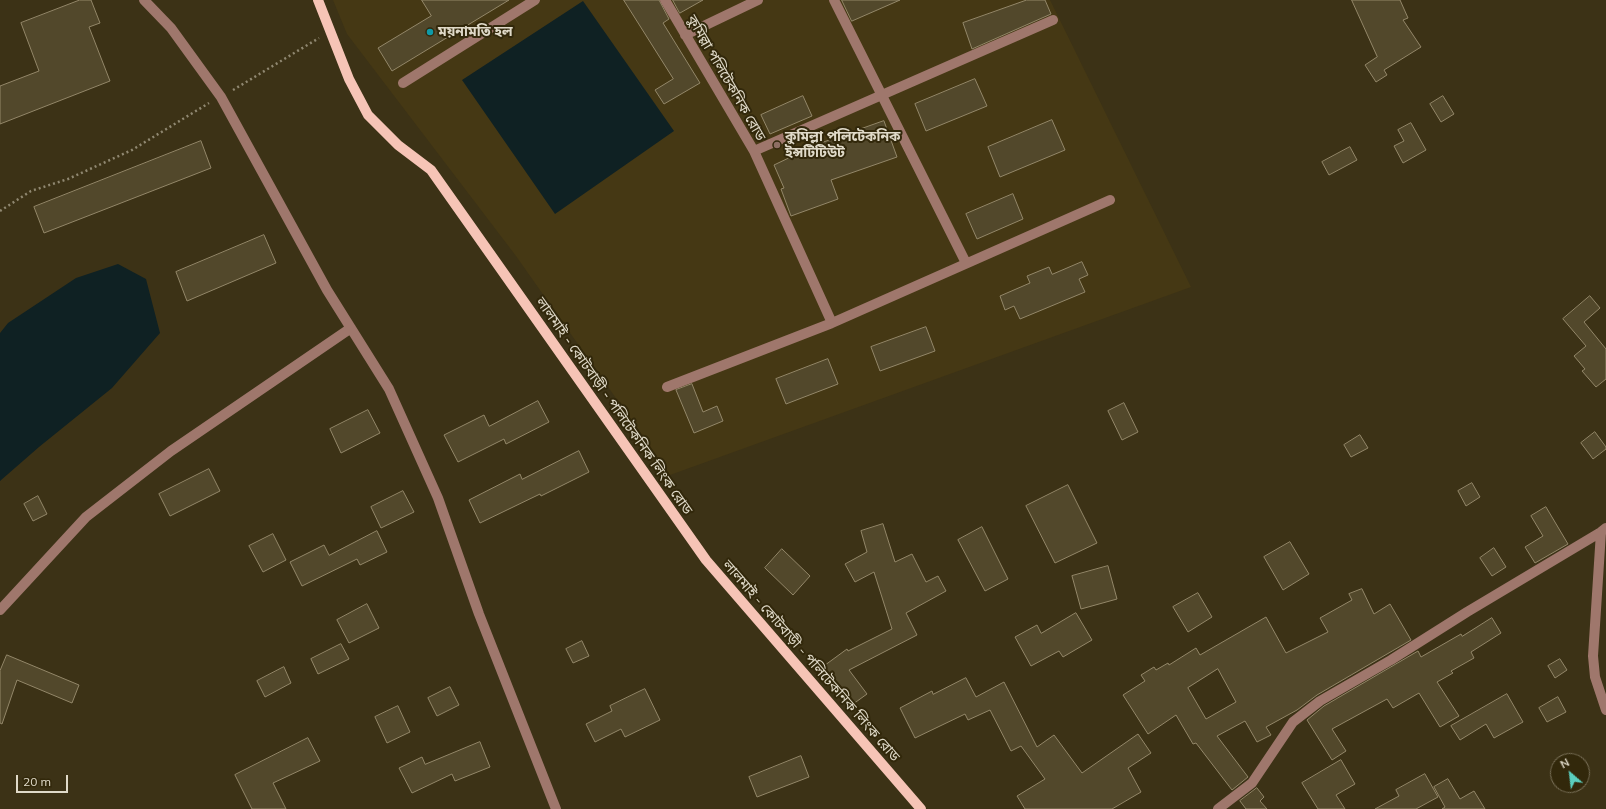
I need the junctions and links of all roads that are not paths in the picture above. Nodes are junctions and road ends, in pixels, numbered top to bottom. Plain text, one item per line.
1 (144, 0) edge
2 (318, 0) edge
3 (535, 0) edge
4 (665, 0) edge
5 (758, 0) edge
6 (834, 0) edge
7 (1053, 20) dead end
8 (685, 35) junction
9 (403, 83) dead end
10 (754, 152) junction
11 (1110, 200) dead end
12 (966, 263) junction
13 (832, 323) junction
14 (351, 328) junction
15 (667, 387) dead end
16 (1604, 530) edge
17 (0, 610) edge
18 (1606, 710) edge
19 (556, 809) edge
20 (921, 809) edge
21 (1218, 809) edge

1 - 14 street
2 - 20 main road, লালমাই - কোটবাড়ী - পলিটেকনিক লিংক রোড
3 - 9 street
4 - 8 street, কুমিল্লা পলিটেকনিক রোড
5 - 8 street
6 - 12 street
7 - 10 street
8 - 10 street, কুমিল্লা পলিটেকনিক রোড
10 - 13 street, কুমিল্লা পলিটেকনিক রোড
11 - 12 street
12 - 13 street
13 - 15 street
14 - 17 street
14 - 19 street
16 - 18 street
16 - 21 street

